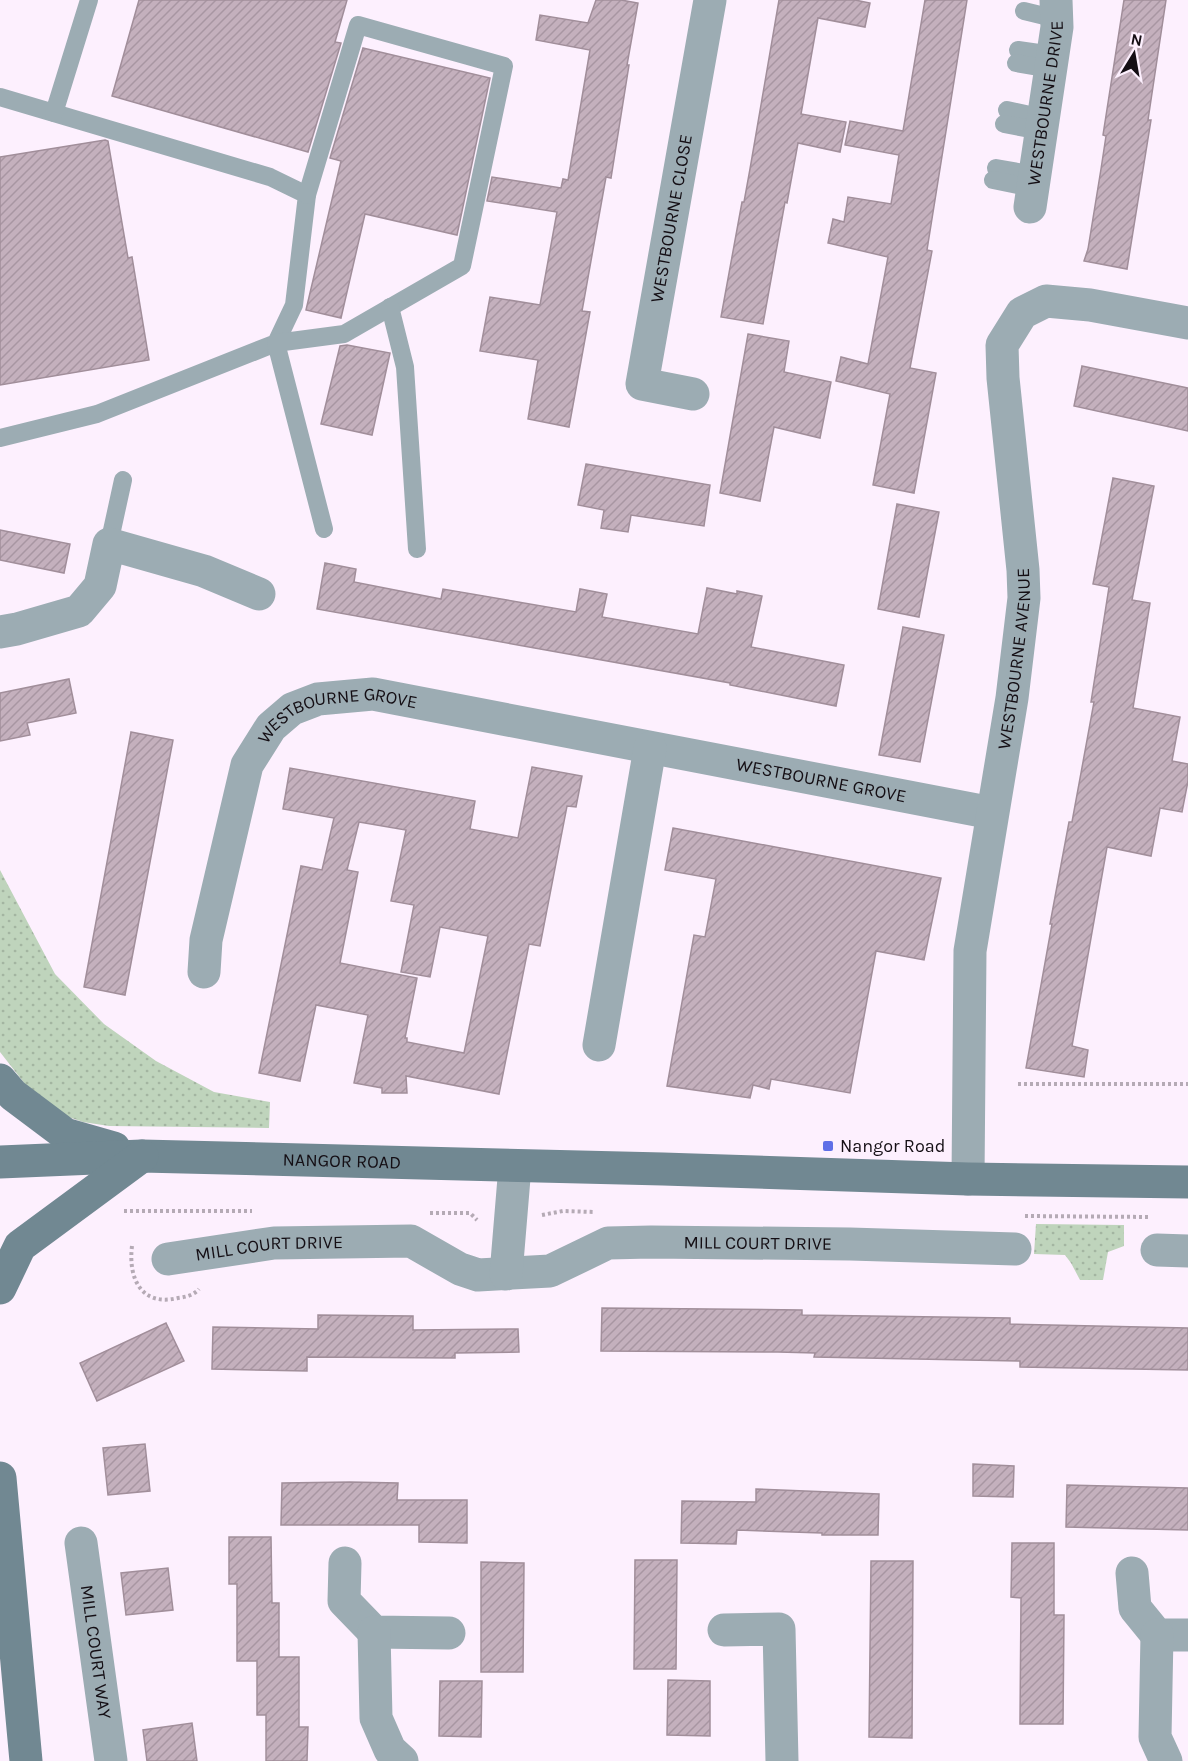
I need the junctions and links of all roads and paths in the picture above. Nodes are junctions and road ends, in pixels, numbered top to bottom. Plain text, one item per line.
1 (89, 0) edge
2 (710, 0) edge
3 (1056, 9) edge
4 (1024, 10) dead end
5 (1017, 57) dead end
6 (1052, 62) junction
7 (0, 97) edge
8 (54, 113) junction
9 (1005, 117) dead end
10 (1042, 125) junction
11 (994, 174) dead end
12 (1032, 190) joint
13 (307, 195) junction
14 (390, 307) junction
15 (1188, 323) edge
16 (276, 343) junction
17 (693, 394) dead end
18 (0, 438) edge
19 (123, 480) dead end
20 (324, 529) dead end
21 (109, 544) junction
22 (417, 549) dead end
23 (259, 594) dead end
24 (0, 632) edge
25 (650, 748) junction
26 (992, 813) junction
27 (204, 972) dead end
28 (599, 1045) dead end
29 (0, 1080) edge
30 (1018, 1084) dead end
31 (1188, 1084) edge
32 (142, 1156) junction
33 (0, 1162) edge
34 (515, 1166) junction
35 (968, 1179) junction
36 (1188, 1182) edge
37 (1015, 1249) dead end
38 (168, 1259) dead end
39 (506, 1274) junction
40 (0, 1288) edge
41 (0, 1478) edge
42 (81, 1543) dead end
43 (345, 1563) dead end
44 (1132, 1573) dead end
45 (724, 1630) dead end
46 (374, 1632) junction
47 (449, 1633) dead end
48 (1173, 1635) edge
49 (26, 1761) edge
50 (111, 1761) edge
51 (402, 1761) edge
52 (782, 1761) edge
53 (1166, 1761) edge

1 - 8 lane
2 - 17 street, WESTBOURNE CLOSE
3 - 4 lane
3 - 6 street, WESTBOURNE DRIVE
5 - 6 lane
6 - 10 street, WESTBOURNE DRIVE
7 - 8 lane
8 - 13 lane
9 - 10 lane
10 - 12 street, WESTBOURNE DRIVE
11 - 12 lane
13 - 14 lane
13 - 16 lane
14 - 16 lane
14 - 22 lane
15 - 26 street, WESTBOURNE AVENUE
16 - 18 lane
16 - 20 lane
19 - 21 lane
21 - 23 street
21 - 24 street
25 - 26 street, WESTBOURNE GROVE
25 - 27 street, WESTBOURNE GROVE
25 - 28 street
26 - 35 street, WESTBOURNE AVENUE
29 - 32 main road
30 - 31 path
32 - 33 main road, NANGOR ROAD
32 - 34 main road, NANGOR ROAD
32 - 40 main road
34 - 35 main road, NANGOR ROAD
34 - 39 street
35 - 36 main road, NANGOR ROAD
37 - 39 street, MILL COURT DRIVE
38 - 39 street, MILL COURT DRIVE
41 - 49 main road
42 - 50 street, MILL COURT WAY
43 - 46 street
44 - 48 street
45 - 52 street
46 - 47 street
46 - 51 street
48 - 53 street

